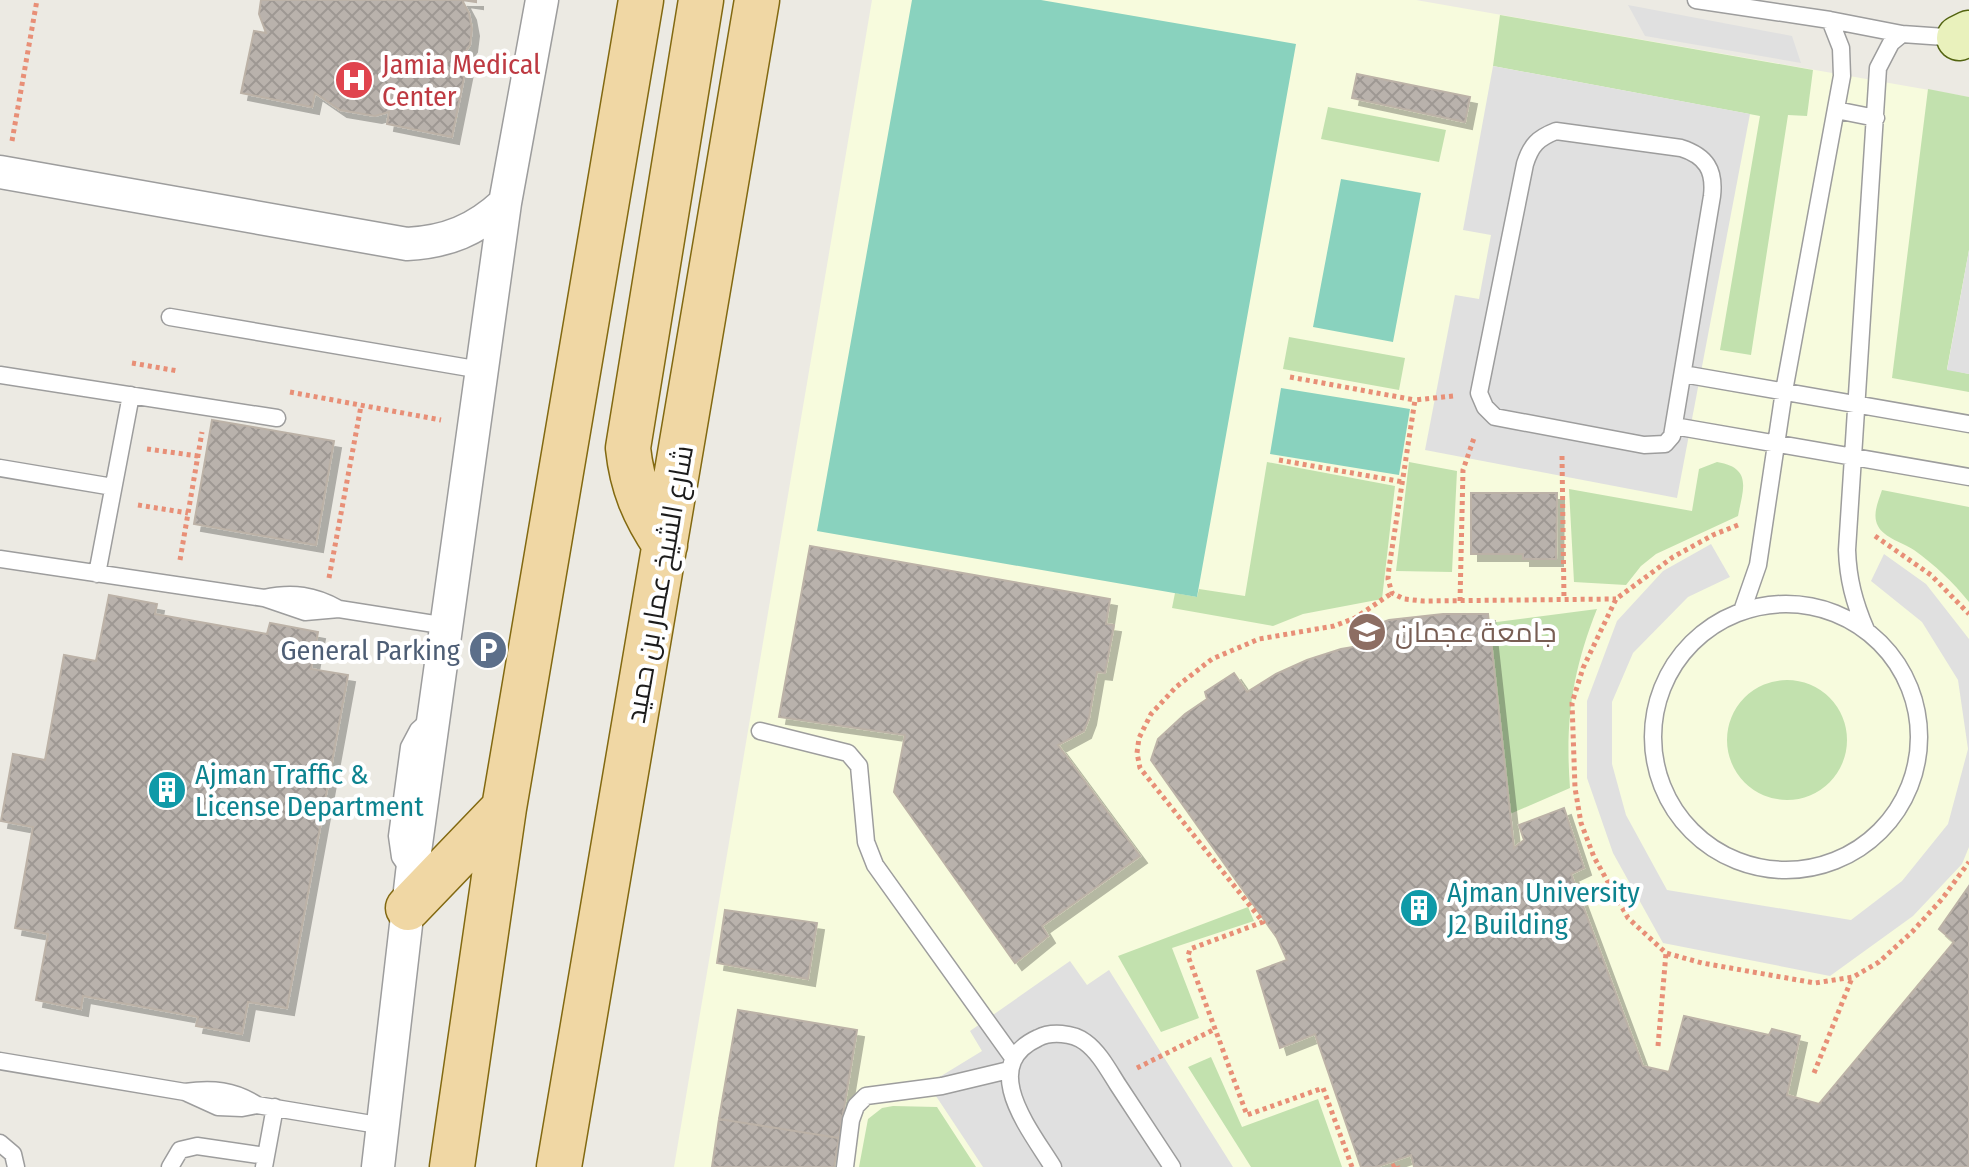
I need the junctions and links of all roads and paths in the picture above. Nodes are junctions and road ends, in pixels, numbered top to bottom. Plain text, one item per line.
1 (37, 0) edge
2 (542, 0) edge
3 (621, 0) edge
4 (641, 0) edge
5 (701, 0) edge
6 (757, 0) edge
7 (782, 0) edge
8 (1696, 0) edge
9 (1830, 20) junction
10 (1902, 34) junction
11 (1966, 37) edge
12 (628, 70) junction
13 (744, 79) junction
14 (1836, 110) junction
15 (1876, 118) junction
16 (3, 173) edge
17 (505, 203) junction
18 (170, 317) dead end
19 (132, 363) dead end
20 (481, 370) junction
21 (193, 374) dead end
22 (1683, 374) junction
23 (0, 375) edge
24 (1290, 377) dead end
25 (285, 391) dead end
26 (1784, 391) junction
27 (131, 395) junction
28 (1415, 400) junction
29 (1482, 400) junction
30 (1857, 403) junction
31 (361, 406) junction
32 (206, 407) junction
33 (277, 418) dead end
34 (1969, 424) edge
35 (474, 425) junction
36 (1674, 426) junction
37 (1562, 430) junction
38 (1775, 443) junction
39 (121, 445) junction
40 (198, 456) junction
41 (1854, 457) junction
42 (1279, 460) dead end
43 (0, 468) edge
44 (1969, 477) edge
45 (1403, 482) junction
46 (112, 494) junction
47 (188, 513) junction
48 (1765, 515) junction
49 (1849, 521) junction
50 (665, 545) junction
51 (0, 559) edge
52 (97, 574) junction
53 (176, 585) junction
54 (1392, 593) junction
55 (1564, 599) junction
56 (1616, 599) junction
57 (1460, 601) junction
58 (332, 605) junction
59 (1742, 611) junction
60 (1969, 614) edge
61 (447, 626) junction
62 (1866, 630) junction
63 (760, 731) dead end
64 (504, 808) junction
65 (1969, 862) edge
66 (410, 891) junction
67 (1666, 953) junction
68 (1853, 977) junction
69 (1215, 1029) junction
70 (1658, 1046) dead end
71 (0, 1061) edge
72 (1012, 1065) junction
73 (1814, 1073) dead end
74 (1115, 1080) junction
75 (275, 1107) junction
76 (384, 1126) junction
77 (0, 1143) edge
78 (265, 1162) edge
79 (16, 1167) edge
80 (170, 1167) edge
81 (378, 1167) edge
82 (452, 1167) edge
83 (559, 1167) edge
84 (845, 1167) edge
85 (1053, 1167) edge
86 (1172, 1167) edge
87 (1352, 1167) edge

1 - 16 path
2 - 17 street
3 - 12 main road
4 - 12 main road
5 - 50 main road
6 - 13 main road, شارع الشيخ عمار بن حميد
7 - 13 main road
8 - 9 lane
9 - 10 lane
9 - 14 lane
10 - 11 lane
10 - 15 lane
12 - 64 main road
13 - 50 main road, شارع الشيخ عمار بن حميد
14 - 15 lane
14 - 26 lane
15 - 30 lane
16 - 17 street
17 - 20 street
18 - 20 lane
19 - 21 path
20 - 35 street
22 - 26 lane
22 - 29 lane
22 - 36 lane
23 - 27 lane
24 - 28 path
25 - 31 path
26 - 30 lane
26 - 38 lane
27 - 32 lane
27 - 39 lane
28 - 29 path
28 - 45 path
29 - 37 lane
29 - 57 path
30 - 34 lane
30 - 41 lane
31 - 35 path
31 - 58 path
32 - 33 lane
32 - 40 path
35 - 61 street
36 - 37 lane
36 - 38 lane
37 - 55 path
38 - 41 lane
38 - 48 lane
39 - 40 path
39 - 46 lane
40 - 47 path
41 - 44 lane
41 - 49 lane
42 - 45 path
43 - 46 lane
45 - 54 path
46 - 47 path
46 - 52 lane
47 - 53 path
48 - 56 path
48 - 59 lane
49 - 60 path
49 - 62 lane
50 - 83 main road, شارع الشيخ عمار بن حميد
51 - 52 lane
52 - 53 lane
53 - 58 lane
54 - 57 path
54 - 69 path
55 - 56 path
55 - 57 path
56 - 67 path
58 - 61 lane
59 - 62 lane
59 - 62 lane
61 - 66 street
63 - 72 lane
64 - 66 main road
64 - 82 main road
65 - 68 path
66 - 76 street
67 - 68 path
67 - 70 path
68 - 73 path
69 - 74 path
69 - 87 path
71 - 75 lane
72 - 74 lane
72 - 84 lane
72 - 85 lane
74 - 86 lane
75 - 76 lane
75 - 78 lane
76 - 81 street
77 - 79 lane
78 - 80 lane

